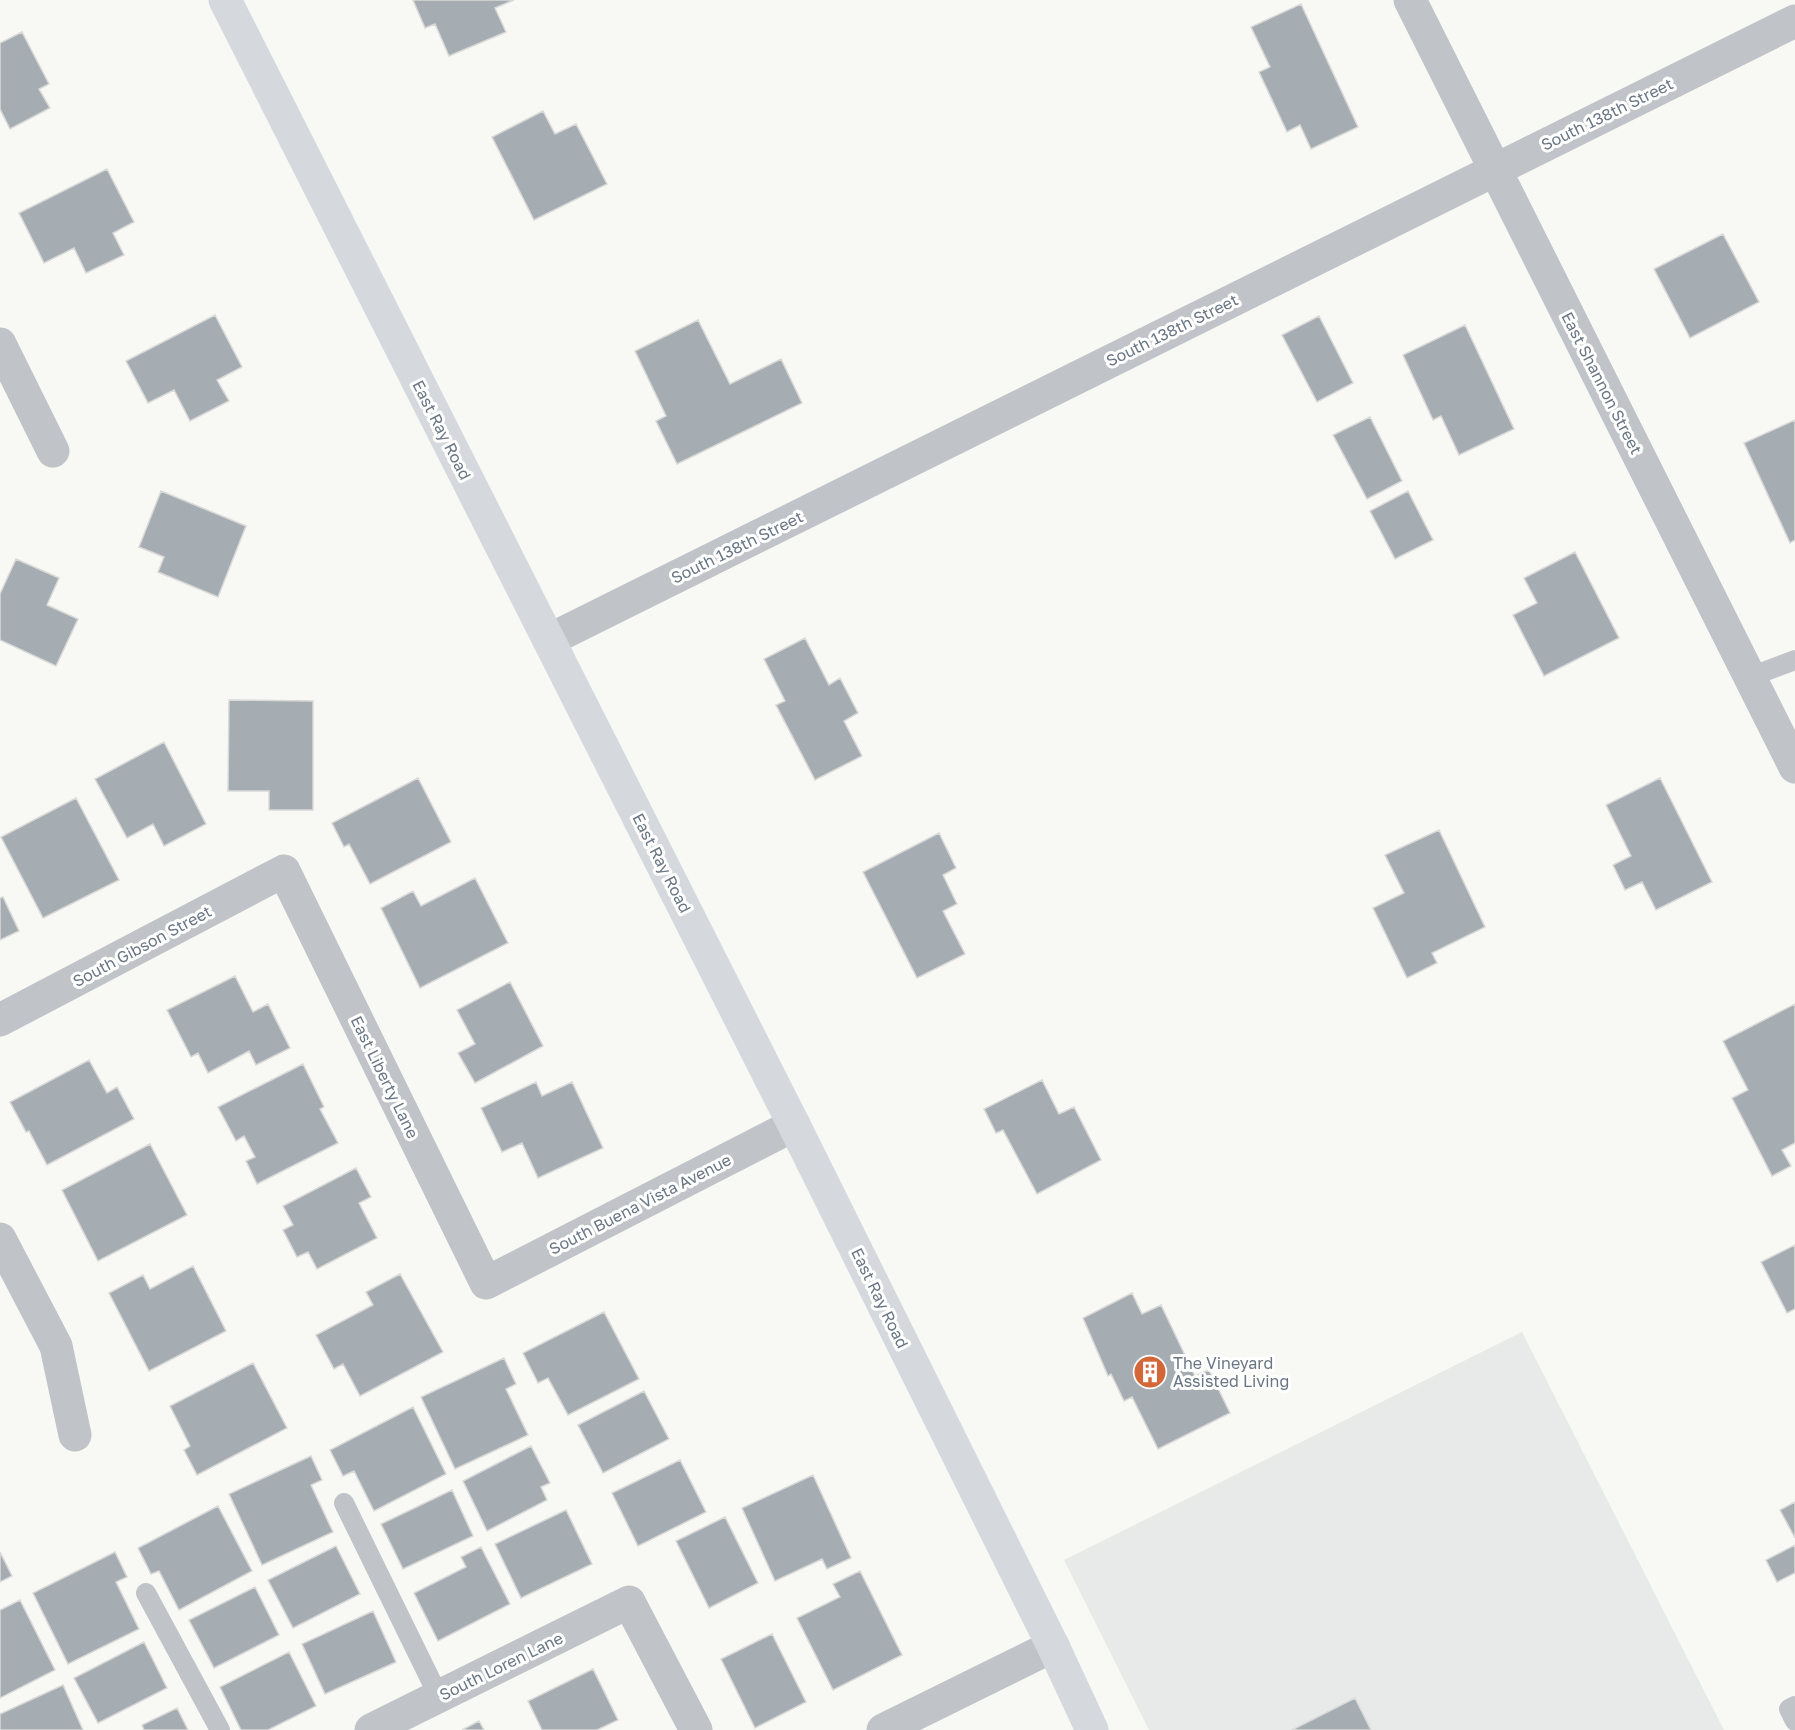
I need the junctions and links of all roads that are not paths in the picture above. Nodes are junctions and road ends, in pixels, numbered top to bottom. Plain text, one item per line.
1 (225, 0) edge
2 (1410, 0) edge
3 (1795, 21) edge
4 (1495, 170) junction
5 (0, 344) edge
6 (53, 451) dead end
7 (549, 640) junction
8 (1795, 660) edge
9 (1750, 677) junction
10 (1795, 767) edge
11 (284, 871) joint
12 (0, 1020) edge
13 (794, 1125) junction
14 (0, 1239) edge
15 (486, 1283) joint
16 (75, 1435) dead end
17 (344, 1503) dead end
18 (146, 1593) dead end
19 (1053, 1646) junction
20 (439, 1697) junction
21 (1795, 1706) edge
22 (1795, 1721) edge
23 (220, 1730) edge
24 (371, 1730) edge
25 (696, 1730) edge
26 (883, 1730) edge
27 (1092, 1730) edge

1 - 7 main road, East Ray Road
2 - 4 street, East Shannon Street
3 - 4 street, South 138th Street
4 - 7 street, South 138th Street
4 - 9 street, East Shannon Street
5 - 6 street
7 - 13 main road, East Ray Road
8 - 9 lane
9 - 10 street, East Shannon Street
11 - 12 street, South Gibson Street
11 - 15 street, East Liberty Lane
13 - 15 street, South Buena Vista Avenue
13 - 19 main road, East Ray Road
14 - 16 street
17 - 20 lane
18 - 23 lane
19 - 26 street
19 - 27 main road, East Ray Road
20 - 24 street, South Loren Lane
20 - 25 street, South Loren Lane
21 - 22 lane

